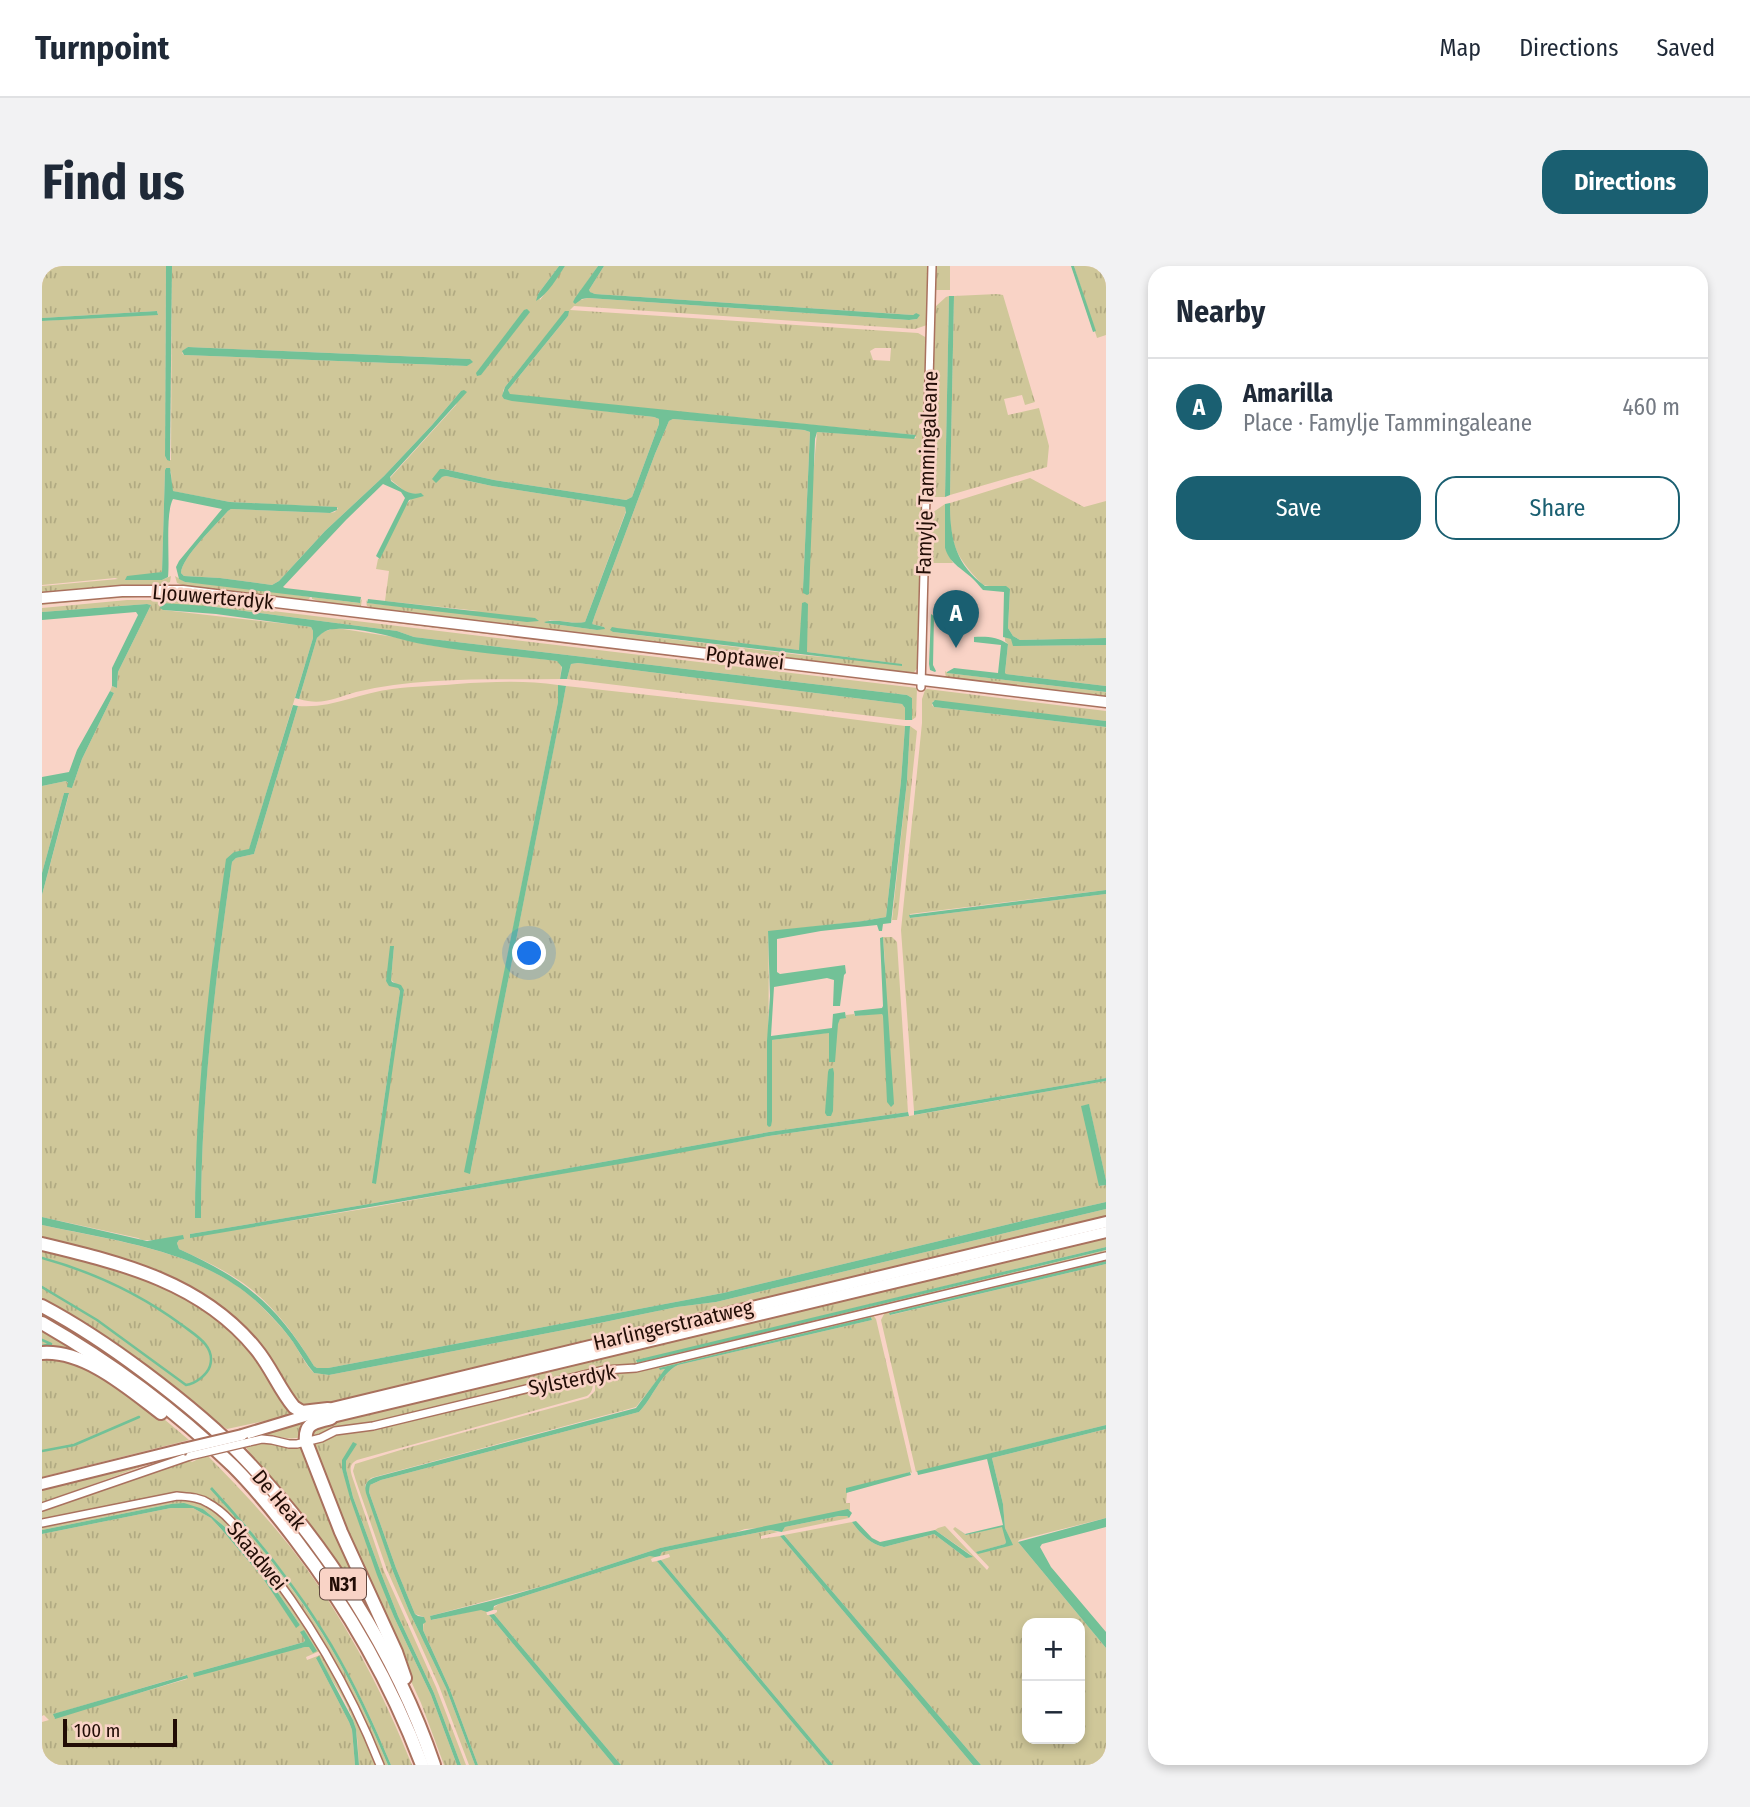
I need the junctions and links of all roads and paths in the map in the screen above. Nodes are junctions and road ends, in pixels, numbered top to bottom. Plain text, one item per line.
1 (932, 266) edge
2 (42, 598) edge
3 (383, 615) joint
4 (921, 684) junction
5 (1106, 702) edge
6 (1106, 1222) edge
7 (1106, 1232) edge
8 (42, 1244) edge
9 (1106, 1256) edge
10 (42, 1306) edge
11 (42, 1323) edge
12 (42, 1353) edge
13 (330, 1413) junction
14 (246, 1439) junction
15 (306, 1442) junction
16 (187, 1453) junction
17 (42, 1483) edge
18 (42, 1507) edge
19 (42, 1523) edge
20 (319, 1571) junction
21 (424, 1735) junction
22 (380, 1765) edge
23 (422, 1765) edge
24 (434, 1765) edge

1 - 4 street, Famylje Tammingaleane
2 - 3 main road, Ljouwerterdyk
3 - 4 main road, Poptawei
4 - 5 main road, Poptawei
6 - 13 main road, Harlingerstraatweg
7 - 13 main road, Harlingerstraatweg
8 - 13 highway
9 - 15 street, Sylsterdyk
10 - 21 highway, De Heak / N31
11 - 20 highway, De Heak / N31
12 - 20 highway, N31
13 - 14 main road, Harlingerstraatweg
13 - 15 highway
14 - 15 street, Sylsterdyk
14 - 16 main road, Harlingerstraatweg, bridge
15 - 21 highway, N31
16 - 17 main road, Harlingerstraatweg
16 - 18 street
19 - 22 street, Skaadwei
20 - 23 highway, De Heak / N31
21 - 24 highway, De Heak / N31

